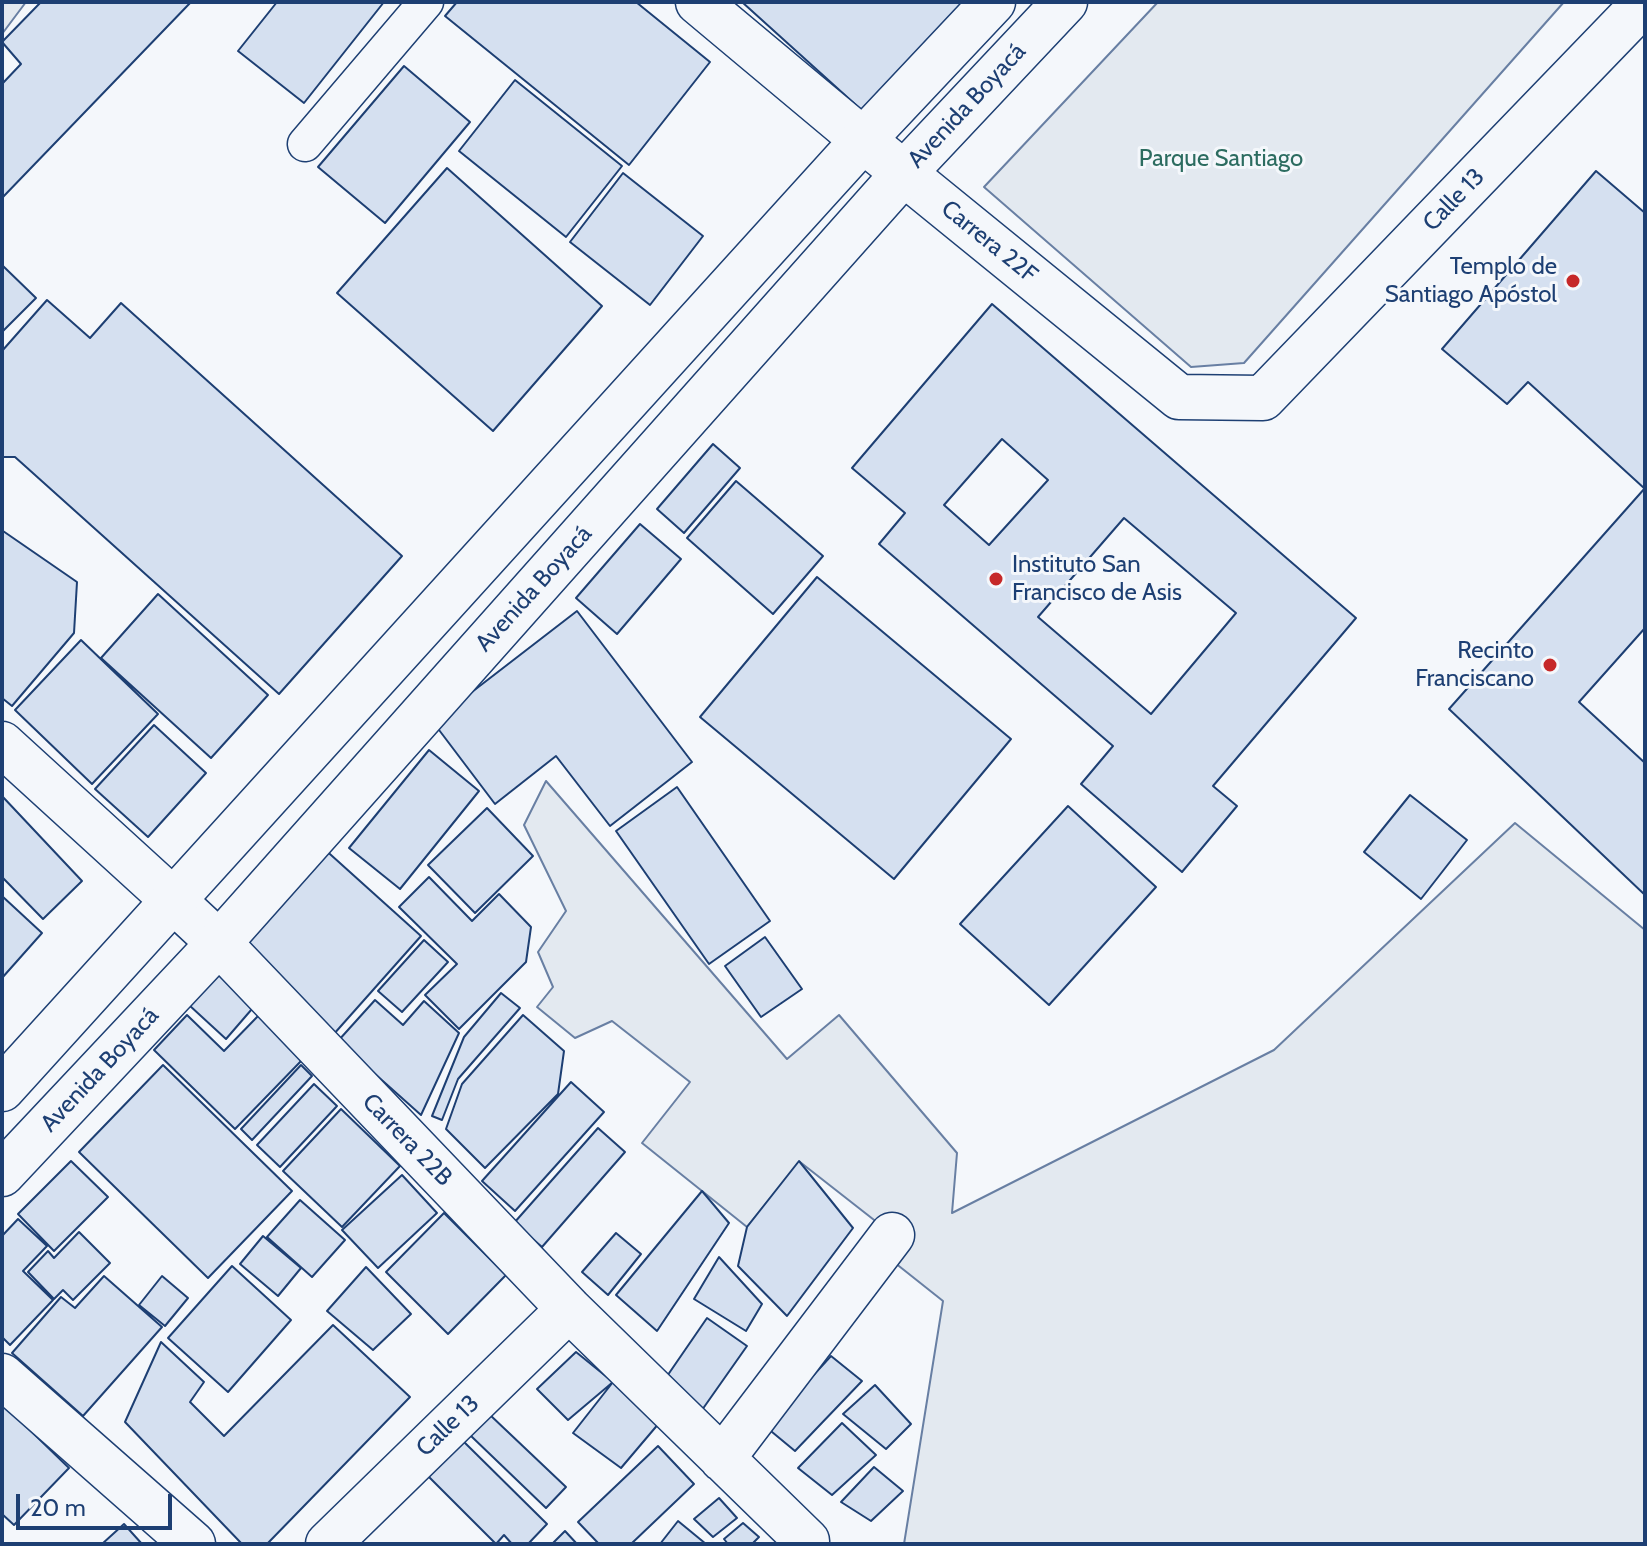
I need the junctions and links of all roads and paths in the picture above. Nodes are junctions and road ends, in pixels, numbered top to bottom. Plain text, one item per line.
1 (426, 2) edge
2 (698, 2) edge
3 (993, 2) edge
4 (1065, 2) edge
5 (1645, 2) edge
6 (863, 140) junction
7 (305, 144) dead end
8 (904, 173) junction
9 (1263, 398) joint
10 (2, 744) edge
11 (174, 901) junction
12 (219, 943) junction
13 (2, 1089) edge
14 (2, 1174) edge
15 (892, 1235) dead end
16 (569, 1309) junction
17 (2, 1376) edge
18 (722, 1459) junction
19 (807, 1541) dead end
20 (193, 1544) edge
21 (328, 1544) edge

1 - 7 street
2 - 6 street, Carrera 22F
3 - 6 street
4 - 8 street, Avenida Boyacá
5 - 9 street, Calle 13
6 - 8 street, Carrera 22F
6 - 11 street
8 - 9 street, Carrera 22F
8 - 12 street, Avenida Boyacá
10 - 11 street, Carrera 22B
11 - 12 street, Carrera 22B
11 - 13 street
12 - 14 street, Avenida Boyacá
12 - 16 street, Carrera 22B
15 - 18 street
16 - 18 street, Carrera 22B
16 - 21 street, Calle 13
17 - 20 street
18 - 19 street, Carrera 22B

